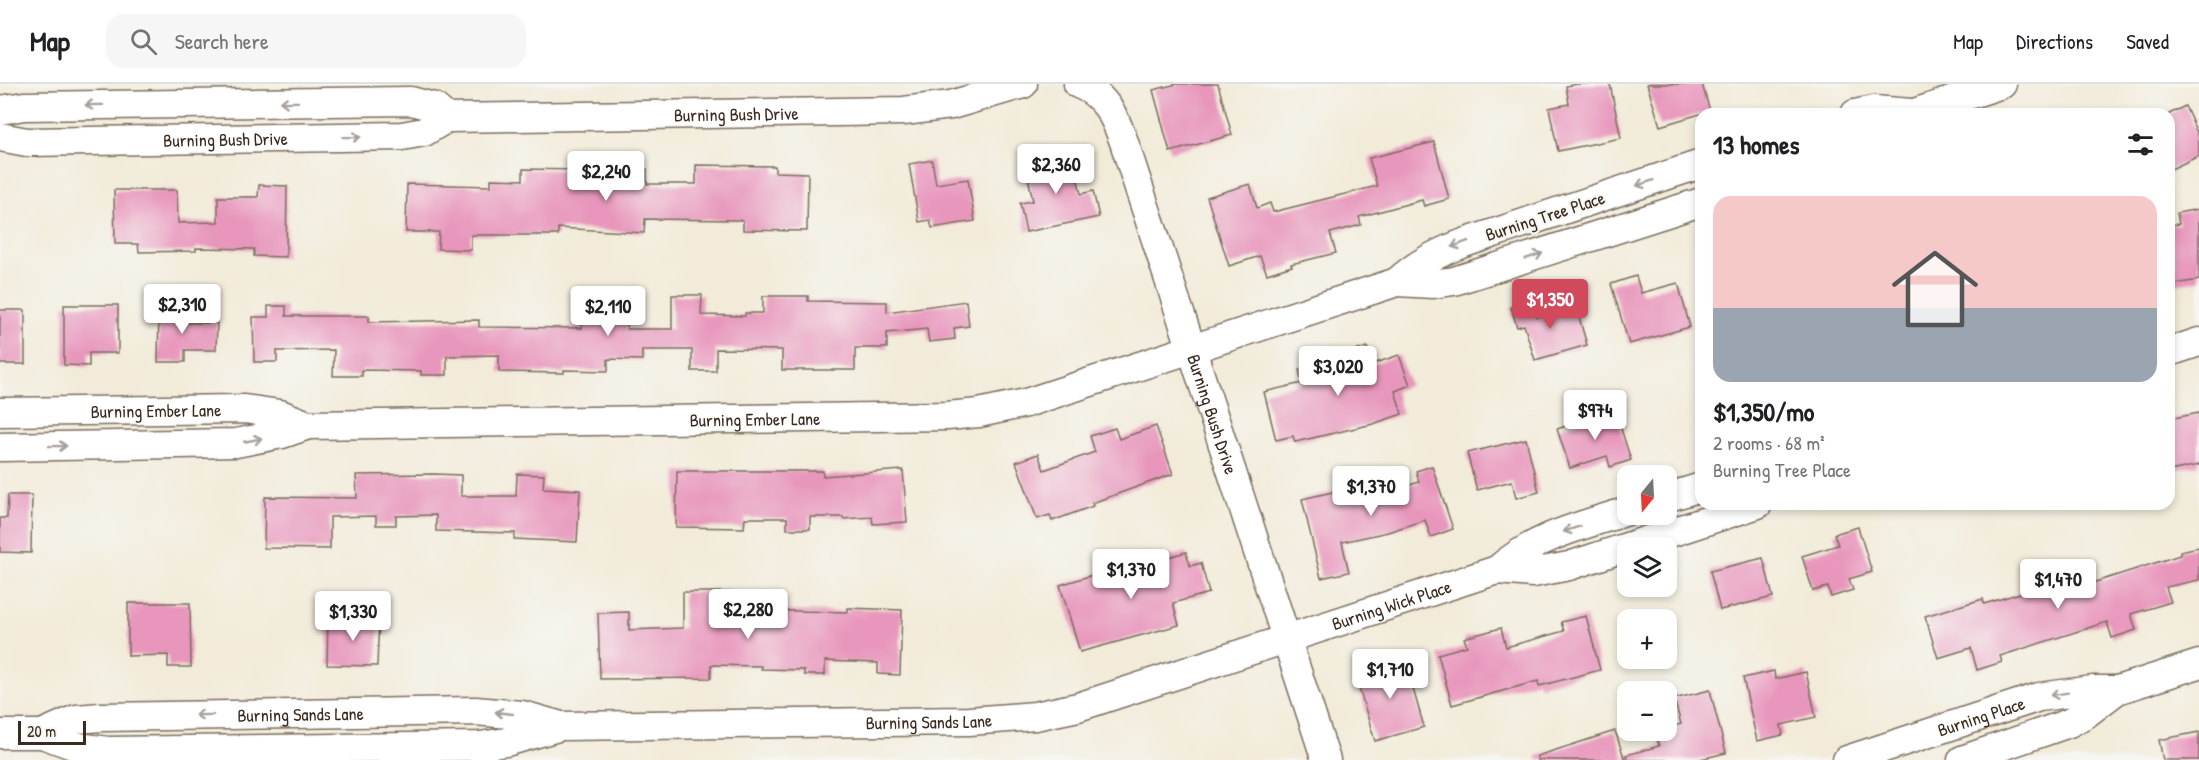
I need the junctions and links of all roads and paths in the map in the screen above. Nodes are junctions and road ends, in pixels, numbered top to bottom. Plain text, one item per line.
1 (1023, 84) edge
2 (2002, 84) edge
3 (1091, 86) edge
4 (1929, 108) edge
5 (0, 110) edge
6 (447, 118) junction
7 (0, 136) edge
8 (1695, 166) edge
9 (1695, 204) edge
10 (1397, 282) junction
11 (2199, 342) edge
12 (1192, 349) junction
13 (2175, 350) edge
14 (0, 411) edge
15 (308, 425) junction
16 (0, 447) edge
17 (1695, 489) edge
18 (1677, 495) edge
19 (1740, 510) edge
20 (1617, 515) edge
21 (1497, 570) junction
22 (1286, 639) junction
23 (2199, 664) edge
24 (2117, 690) junction
25 (0, 734) edge
26 (1326, 760) edge
27 (1847, 760) edge
28 (1962, 760) edge

1 - 6 street, Burning Bush Drive
2 - 4 street
3 - 12 street, Burning Bush Drive
6 -> 5 street, Burning Bush Drive
7 -> 6 street, Burning Bush Drive
8 -> 10 street, Burning Tree Place
10 -> 9 street, Burning Tree Place
10 - 12 street, Burning Tree Place
11 - 13 street
12 - 15 street, Burning Ember Lane
12 - 22 street, Burning Bush Drive
14 - 15 street, Burning Ember Lane
16 -> 15 street, Burning Ember Lane
17 - 18 street
19 - 21 street, Burning Wick Place
20 -> 21 street, Burning Wick Place
21 - 22 street, Burning Wick Place
22 - 25 street, Burning Sands Lane
22 - 26 street, Burning Bush Drive
23 - 24 street, Burning Place
24 -> 27 street, Burning Place
24 - 28 street, Burning Place

